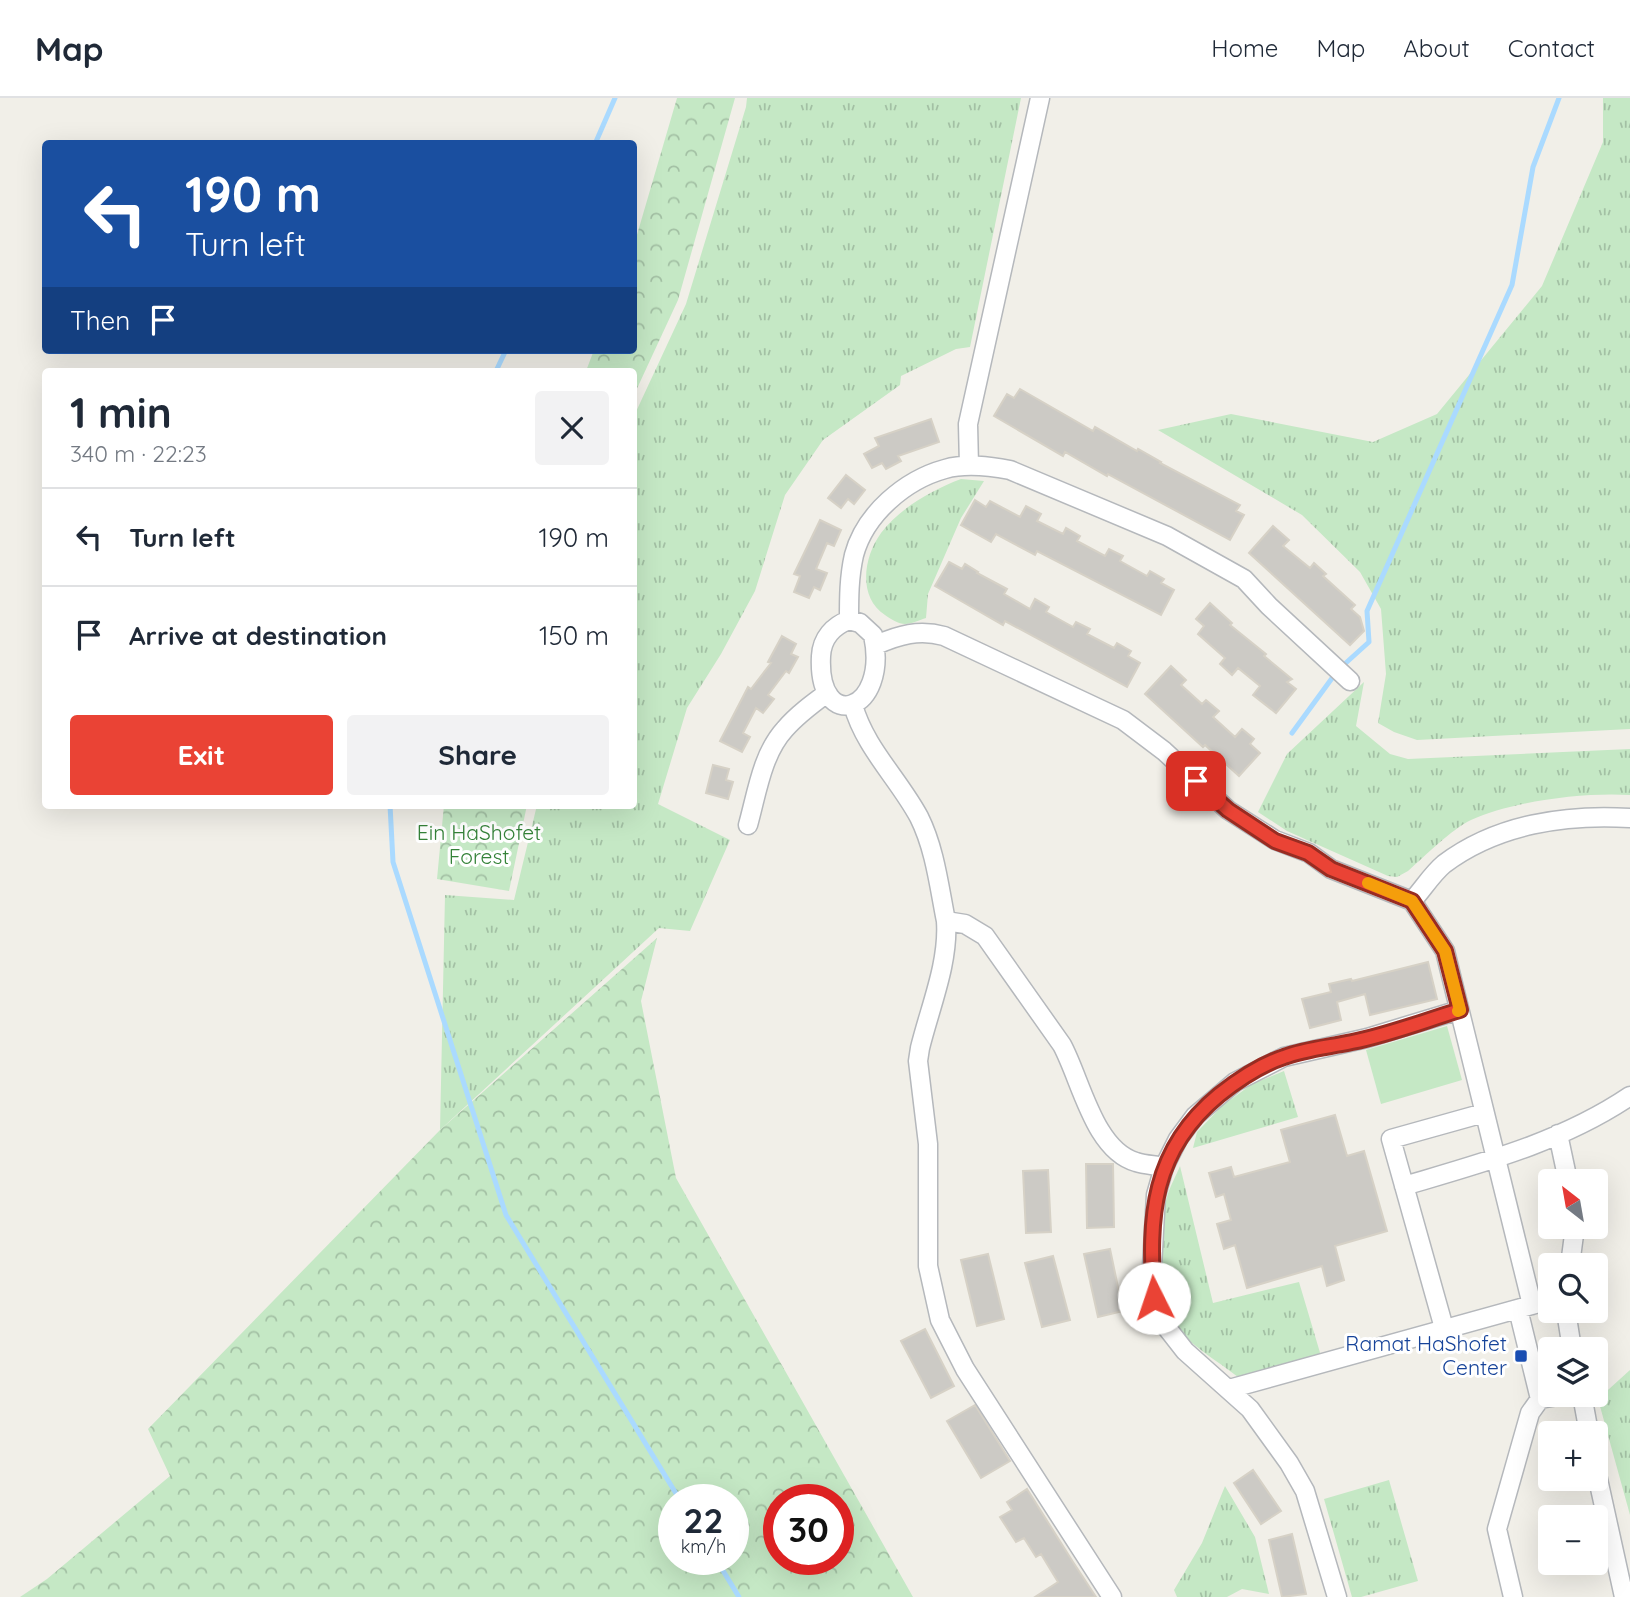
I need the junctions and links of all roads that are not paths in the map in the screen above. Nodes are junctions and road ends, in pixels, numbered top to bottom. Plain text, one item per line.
1 (1040, 98) edge
2 (969, 466) junction
3 (849, 620) junction
4 (876, 645) junction
5 (1350, 681) dead end
6 (827, 693) junction
7 (853, 705) junction
8 (1630, 818) edge
9 (748, 825) dead end
10 (1412, 901) junction
11 (946, 921) junction
12 (1460, 1010) junction
13 (1630, 1096) edge
14 (1484, 1113) junction
15 (1558, 1134) junction
16 (1497, 1159) junction
17 (1164, 1167) junction
18 (1565, 1169) edge
19 (1404, 1186) junction
20 (1538, 1303) edge
21 (1525, 1307) junction
22 (1444, 1328) junction
23 (1538, 1387) edge
24 (1229, 1389) junction
25 (1538, 1402) edge
26 (1601, 1491) edge
27 (1112, 1597) edge
28 (1337, 1597) edge
29 (1513, 1597) edge
30 (1624, 1597) edge

1 - 2 street
2 - 3 street
2 - 5 street
3 - 4 street
3 - 6 street
4 - 7 street
4 - 10 street
6 - 7 street
6 - 9 street
7 - 11 street
8 - 10 street
10 - 12 street
11 - 17 street
11 - 27 street
12 - 14 street
12 - 17 street
13 - 15 street
14 - 16 street
14 - 19 street
15 - 16 street
15 - 18 street
16 - 19 street
16 - 21 street
17 - 24 street
19 - 22 street
20 - 21 street
21 - 22 street
21 - 23 street
22 - 24 street
24 - 28 street
25 - 29 street
26 - 30 street

